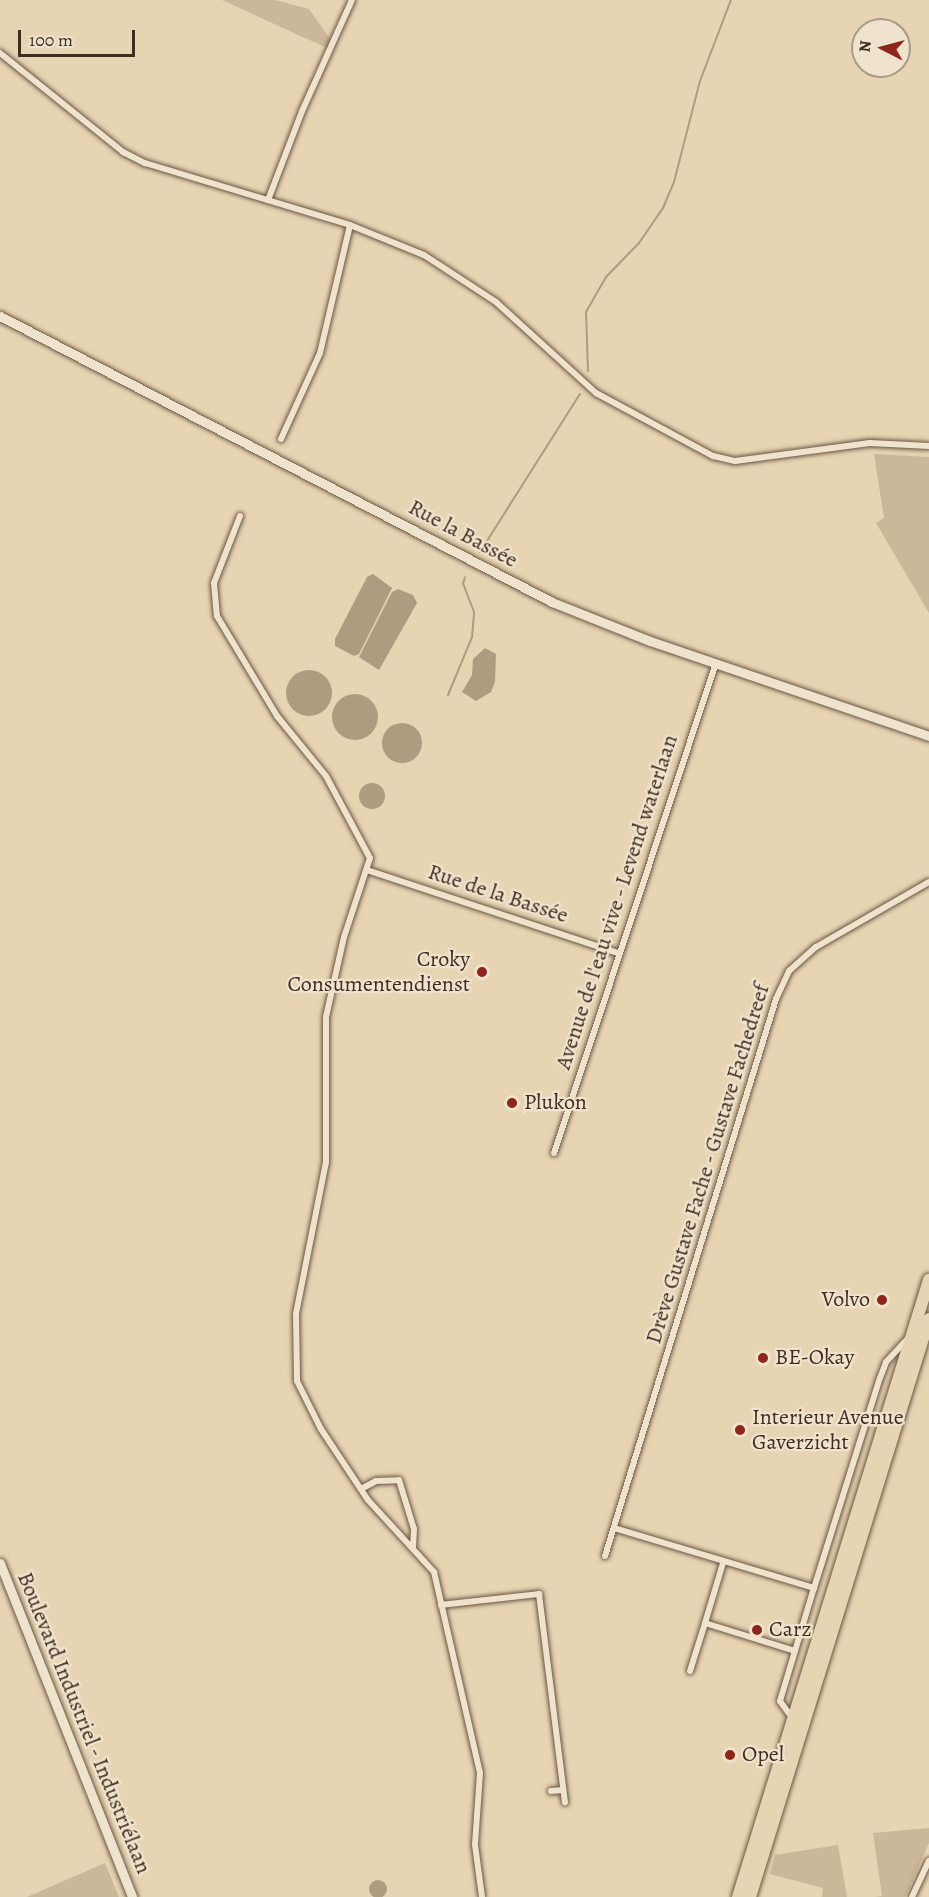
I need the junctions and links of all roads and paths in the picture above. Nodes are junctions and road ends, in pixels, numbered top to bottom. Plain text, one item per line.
1 (352, 0) edge
2 (0, 53) edge
3 (268, 200) junction
4 (350, 225) junction
5 (0, 316) edge
6 (281, 439) dead end
7 (929, 446) edge
8 (240, 516) dead end
9 (716, 663) junction
10 (929, 736) edge
11 (366, 870) junction
12 (929, 882) edge
13 (618, 953) junction
14 (554, 1153) dead end
15 (929, 1280) edge
16 (929, 1319) edge
17 (910, 1336) junction
18 (361, 1489) junction
19 (614, 1528) junction
20 (413, 1547) junction
21 (605, 1556) dead end
22 (0, 1563) edge
23 (723, 1563) junction
24 (814, 1588) junction
25 (441, 1605) junction
26 (705, 1623) junction
27 (795, 1651) junction
28 (690, 1671) dead end
29 (793, 1719) junction
30 (563, 1790) junction
31 (551, 1791) dead end
32 (565, 1802) dead end
33 (929, 1861) edge
34 (132, 1897) edge
35 (482, 1897) edge
36 (738, 1897) edge
37 (750, 1897) edge
38 (912, 1897) edge

1 - 3 street
2 - 3 street
3 - 4 street
4 - 6 street
4 - 7 street
5 - 9 main road, Rue la Bassée
8 - 11 street
9 - 10 main road, Rue la Bassée
9 - 13 street, Avenue de l'eau vive - Levend waterlaan
11 - 13 street, Rue de la Bassée
11 - 18 street
12 - 19 street, Drève Gustave Fache - Gustave Fachedreef
13 - 14 street, Avenue de l'eau vive - Levend waterlaan
15 - 17 highway
16 - 37 highway
17 - 24 street
17 - 29 highway
18 - 20 street
18 - 20 street
19 - 21 street, Drève Gustave Fache - Gustave Fachedreef
19 - 23 street
20 - 25 street
22 - 34 main road, Boulevard Industriel - Industriélaan
23 - 24 street
23 - 26 street
24 - 27 street
25 - 30 street
25 - 35 street
26 - 27 street
26 - 28 street
27 - 29 street
29 - 36 highway
30 - 31 street
30 - 32 street
33 - 38 street

